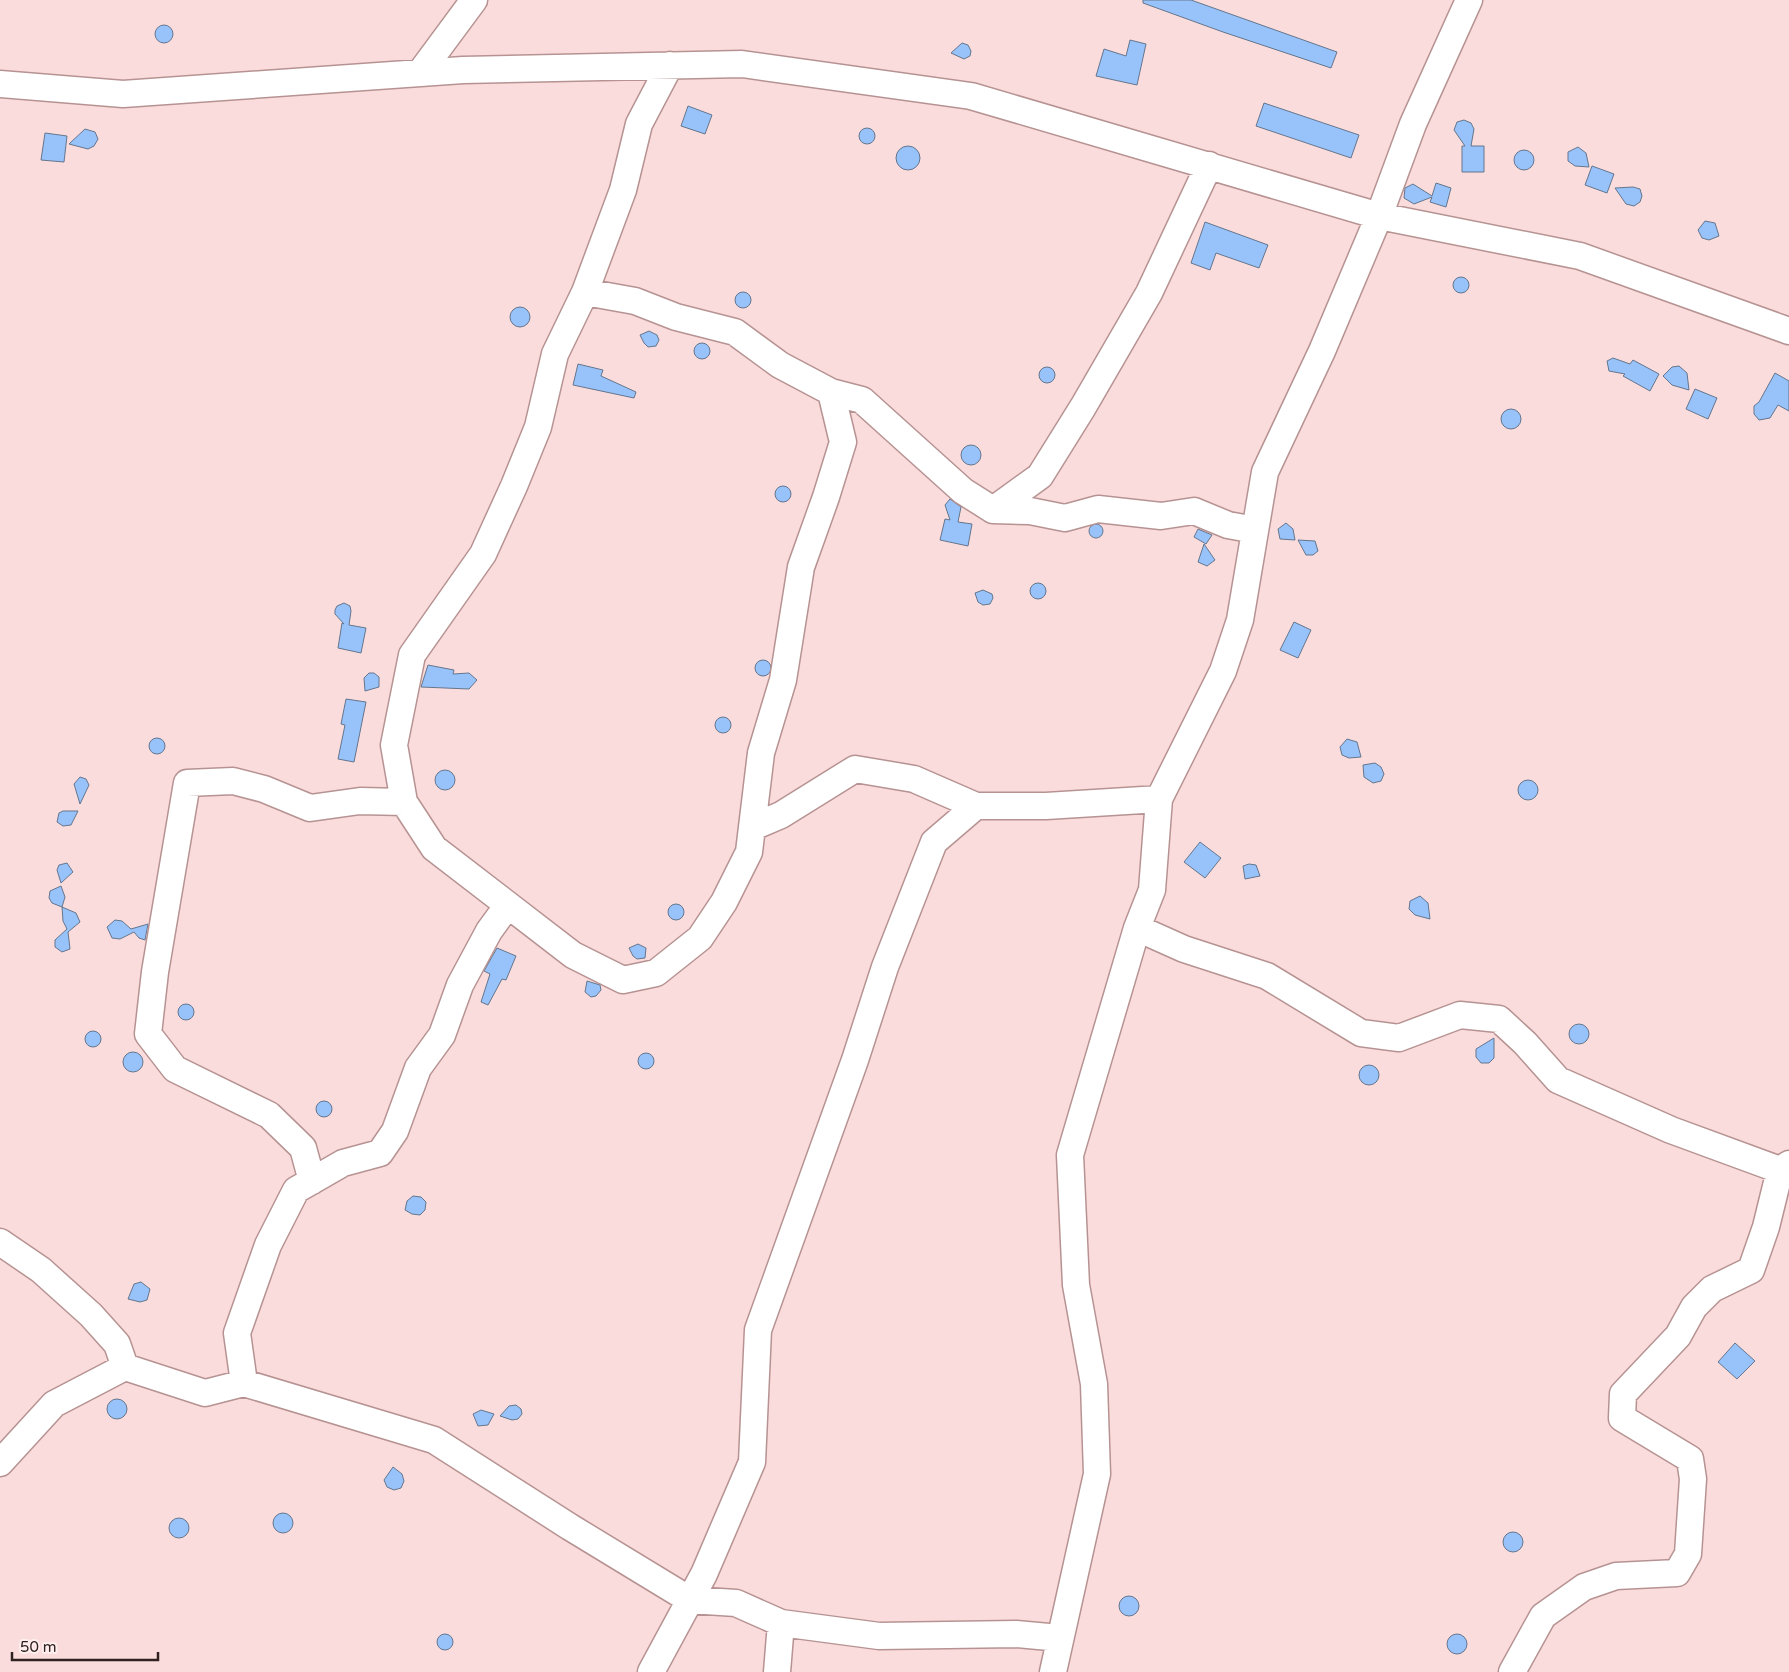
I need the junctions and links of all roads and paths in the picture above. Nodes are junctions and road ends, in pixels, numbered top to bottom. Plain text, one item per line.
1 (474, 0) edge
2 (1469, 0) edge
3 (670, 65) junction
4 (420, 73) junction
5 (0, 84) edge
6 (1209, 165) junction
7 (1379, 216) junction
8 (584, 292) junction
9 (1789, 331) edge
10 (831, 392) junction
11 (993, 510) junction
12 (1255, 530) junction
13 (1159, 800) junction
14 (404, 802) junction
15 (976, 806) junction
16 (753, 827) junction
17 (508, 905) junction
18 (1137, 928) junction
19 (1784, 1167) edge
20 (312, 1181) junction
21 (0, 1242) edge
22 (125, 1367) junction
23 (244, 1384) junction
24 (0, 1463) edge
25 (690, 1600) junction
26 (781, 1623) junction
27 (1060, 1638) junction
28 (651, 1672) edge
29 (777, 1672) edge
30 (1053, 1672) edge
31 (1512, 1672) edge

1 - 4 street
2 - 7 street
3 - 4 street
3 - 6 street
3 - 8 street
4 - 5 street
6 - 7 street
6 - 11 street
7 - 9 street
7 - 12 street
8 - 10 street
8 - 14 street
10 - 11 street
10 - 16 street
11 - 12 street
12 - 13 street
13 - 15 street
13 - 18 street
14 - 17 street
14 - 20 street
15 - 16 street
15 - 25 street
16 - 17 street
17 - 20 street
18 - 19 street
18 - 27 street
19 - 31 street
20 - 23 street
21 - 22 street
22 - 23 street
22 - 24 street
23 - 25 street
25 - 26 street
25 - 28 street
26 - 27 street
26 - 29 street
27 - 30 street

